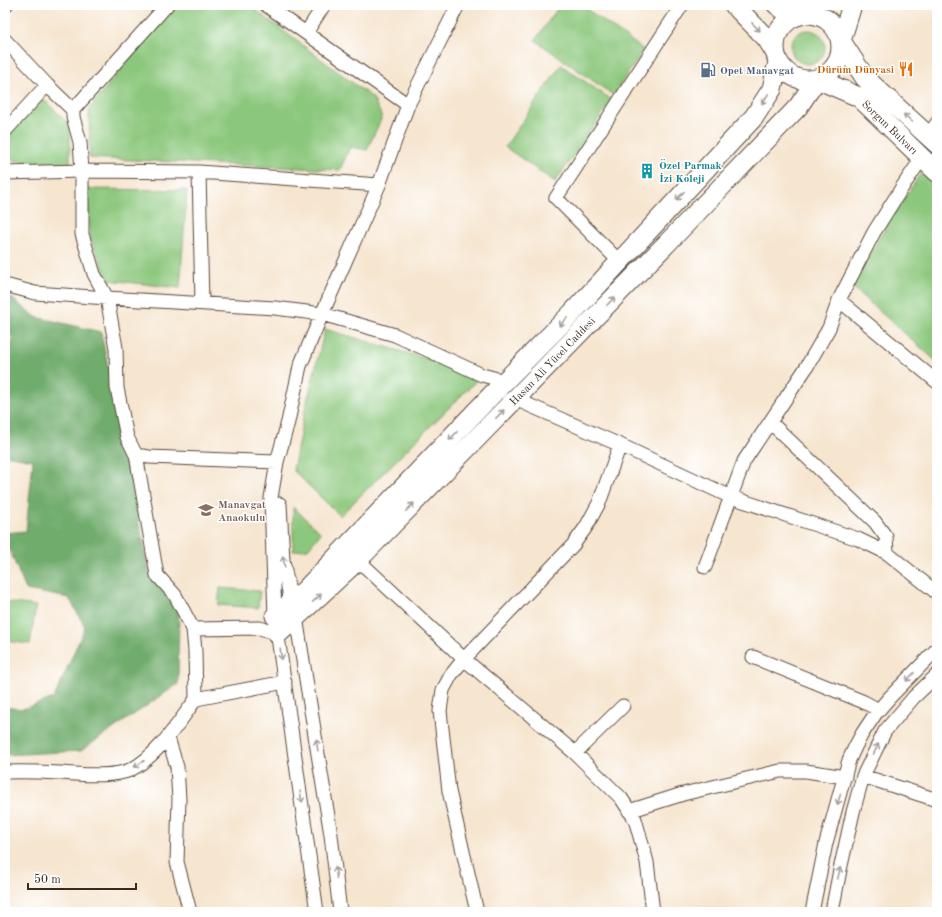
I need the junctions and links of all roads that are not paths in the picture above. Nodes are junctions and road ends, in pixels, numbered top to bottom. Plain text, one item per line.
1 (167, 5) edge
2 (266, 5) edge
3 (324, 5) edge
4 (458, 5) edge
5 (682, 5) edge
6 (734, 5) edge
7 (777, 5) edge
8 (852, 5) edge
9 (812, 9) edge
10 (306, 33) junction
11 (5, 40) edge
12 (841, 41) junction
13 (776, 57) junction
14 (817, 79) junction
15 (47, 85) junction
16 (408, 105) junction
17 (73, 110) junction
18 (5, 131) edge
19 (934, 134) edge
20 (922, 158) junction
21 (82, 170) junction
22 (199, 172) junction
23 (937, 172) edge
24 (5, 173) edge
25 (379, 185) junction
26 (620, 262) junction
27 (5, 285) edge
28 (107, 298) junction
29 (839, 300) junction
30 (202, 303) junction
31 (322, 314) junction
32 (505, 381) junction
33 (937, 382) edge
34 (515, 399) junction
35 (770, 422) junction
36 (620, 445) junction
37 (136, 455) junction
38 (277, 462) junction
39 (731, 497) junction
40 (887, 553) junction
41 (358, 560) junction
42 (705, 567) dead end
43 (937, 593) edge
44 (294, 610) junction
45 (276, 625) junction
46 (193, 629) junction
47 (937, 649) edge
48 (753, 657) dead end
49 (464, 659) junction
50 (937, 675) edge
51 (285, 682) junction
52 (196, 699) junction
53 (623, 706) dead end
54 (879, 710) junction
55 (168, 738) junction
56 (575, 753) junction
57 (5, 772) edge
58 (863, 776) junction
59 (844, 777) junction
60 (937, 800) edge
61 (629, 811) junction
62 (834, 911) edge
63 (190, 912) edge
64 (317, 912) edge
65 (340, 912) edge
66 (477, 912) edge
67 (653, 912) edge
68 (812, 912) edge
69 (818, 912) edge

1 - 17 street
2 - 10 street
3 - 10 street
4 - 16 street
5 - 26 street
6 -> 13 street
7 - 9 street
8 - 12 street
9 - 12 street
9 - 13 street
10 - 16 street
11 - 15 street
12 - 14 street
19 -> 12 street, Sorgun Bulvarı
13 - 14 street
13 -> 26 street, Hasan Ali Yücel Caddesi
14 - 20 street, Sorgun Bulvarı
34 -> 14 street, Hasan Ali Yücel Caddesi
15 - 17 street
15 - 18 street
16 - 25 street
17 - 21 street
20 - 23 street, Sorgun Bulvarı
20 - 29 street
21 - 22 street
21 - 24 street
21 - 28 street
22 - 25 street
22 - 30 street
25 - 31 street
26 -> 32 street, Hasan Ali Yücel Caddesi
27 - 28 street
28 - 30 street
28 - 37 street
29 - 33 street
29 - 35 street
30 - 31 street
31 - 32 street
31 - 38 street
32 -> 44 street, Hasan Ali Yücel Caddesi
34 - 36 street
41 -> 34 street, Hasan Ali Yücel Caddesi
35 - 39 street
35 - 40 street
36 - 39 street
36 - 49 street
37 - 38 street
37 - 46 street
44 -> 38 street
38 - 45 street
39 - 40 street
39 - 42 street
40 - 43 street
44 -> 41 street, Hasan Ali Yücel Caddesi
41 - 49 street
44 - 45 street, Hasan Ali Yücel Caddesi
65 -> 44 street
45 - 46 street
45 -> 51 street
46 - 52 street
47 -> 54 street
48 - 54 street
49 - 56 street
49 - 66 street
58 -> 50 street
51 - 52 street
51 -> 64 street
52 - 55 street
53 - 56 street
54 - 59 street
55 -> 57 street
55 - 63 street
56 - 61 street
58 - 60 street
62 -> 58 street
59 - 61 street
59 -> 68 street
61 - 67 street
62 - 69 street

